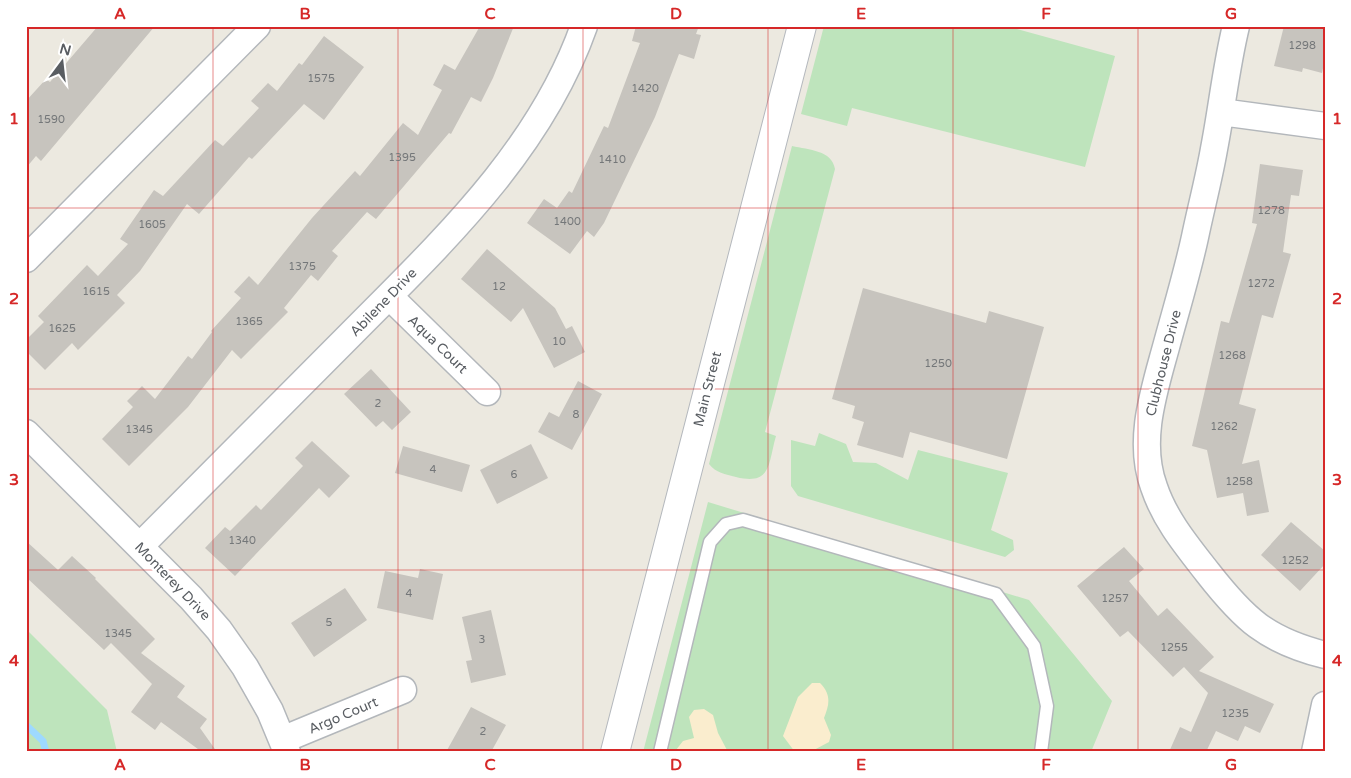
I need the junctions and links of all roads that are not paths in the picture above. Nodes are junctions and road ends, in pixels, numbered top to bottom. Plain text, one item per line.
1 (257, 26) edge
2 (584, 26) edge
3 (802, 26) edge
4 (1236, 26) edge
5 (1221, 112) junction
6 (1325, 126) edge
7 (26, 259) edge
8 (389, 296) junction
9 (487, 392) dead end
10 (26, 433) edge
11 (140, 546) junction
12 (1325, 655) edge
13 (403, 690) dead end
14 (1325, 705) edge
15 (285, 746) edge
16 (615, 752) edge
17 (660, 752) edge
18 (1041, 752) edge
19 (1315, 752) edge

1 - 7 street
2 - 8 street, Abilene Drive
3 - 16 main road, Main Street
4 - 5 street, Clubhouse Drive
5 - 6 street
5 - 12 street, Clubhouse Drive
8 - 9 street, Aqua Court
8 - 11 street, Abilene Drive
10 - 11 street, Monterey Drive
11 - 15 street, Monterey Drive
13 - 15 street, Argo Court
14 - 19 street
17 - 18 lane

